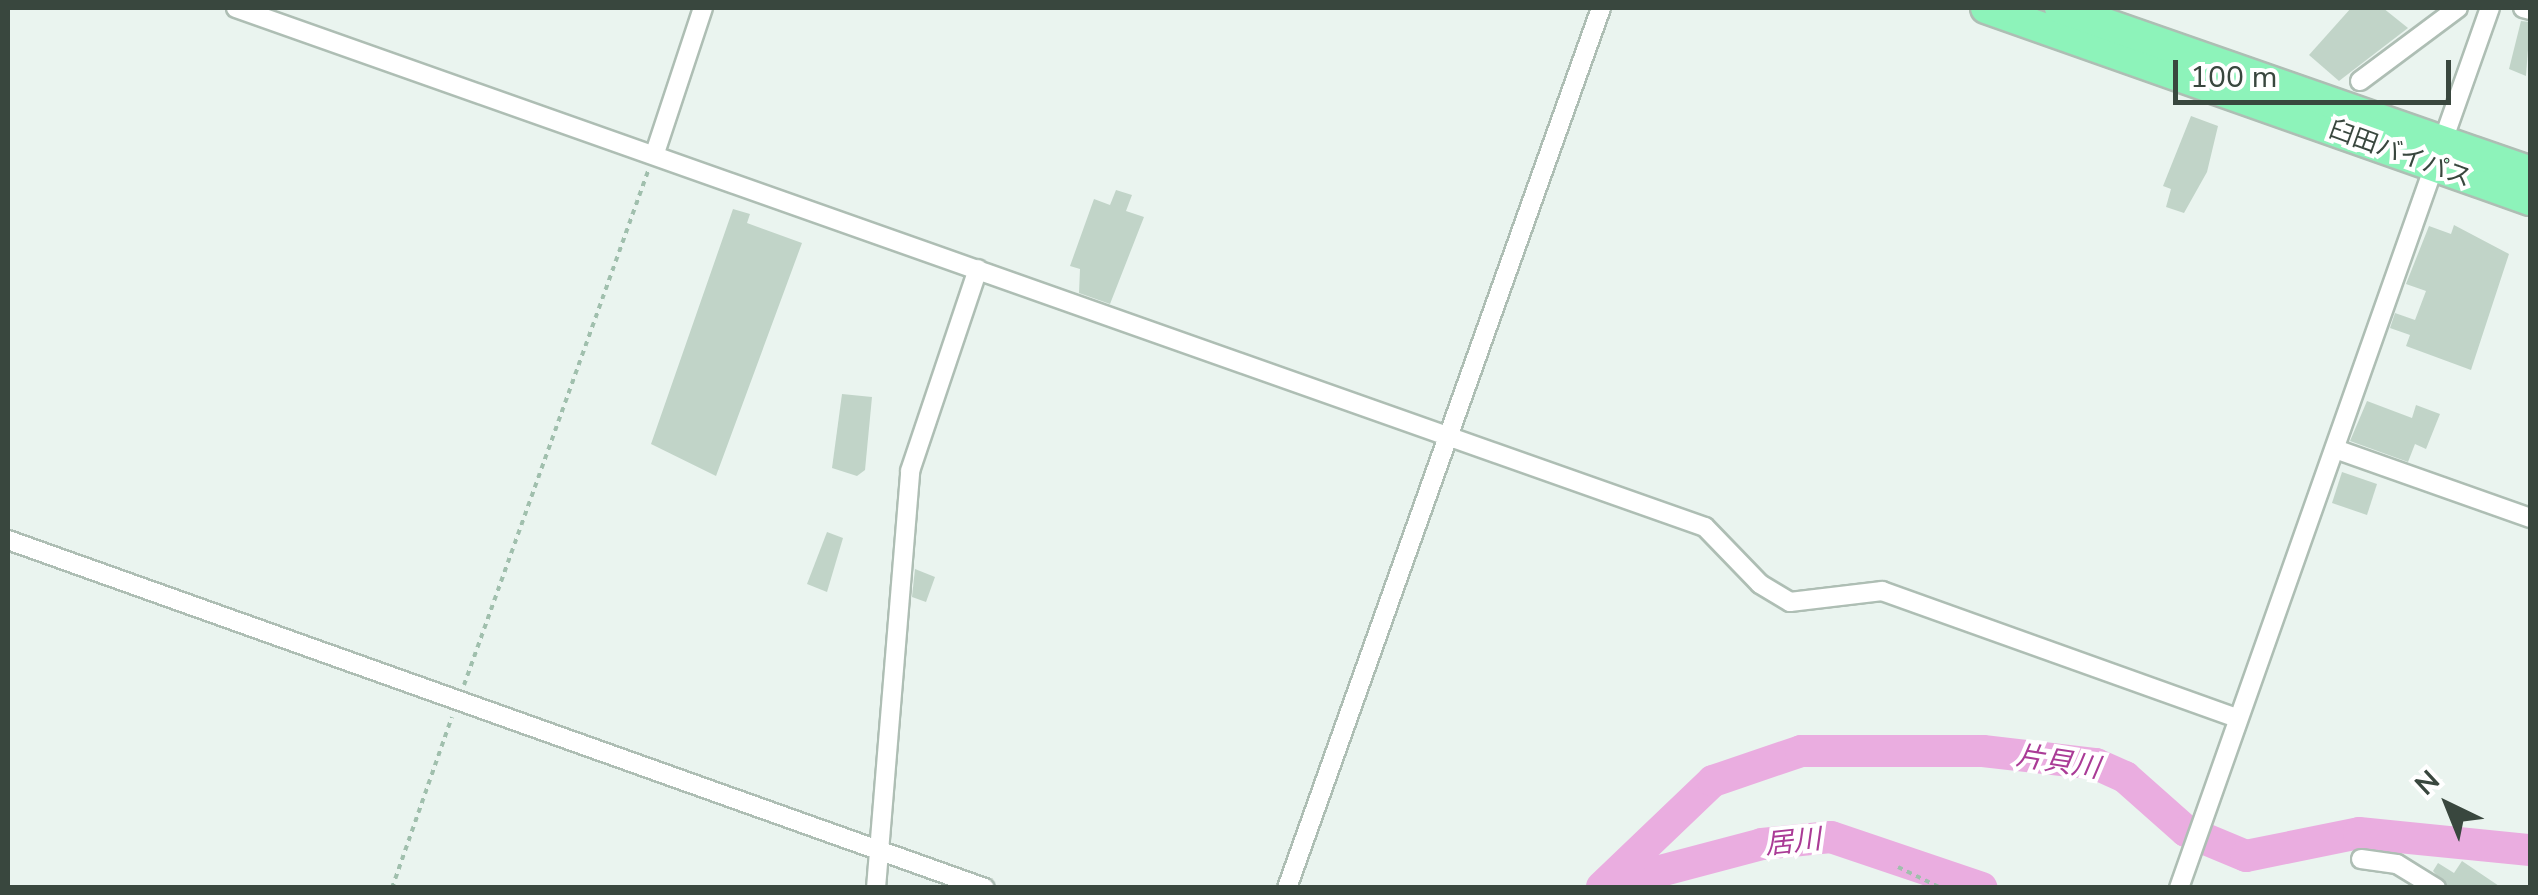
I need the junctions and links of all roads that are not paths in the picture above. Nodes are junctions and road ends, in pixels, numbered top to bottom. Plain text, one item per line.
1 (236, 8) edge
2 (703, 8) edge
3 (1601, 8) edge
4 (1986, 8) edge
5 (2060, 8) edge
6 (2458, 8) edge
7 (2490, 8) edge
8 (2523, 8) edge
9 (2530, 10) edge
10 (2360, 81) dead end
11 (655, 153) junction
12 (2436, 153) junction
13 (2530, 172) edge
14 (2530, 200) edge
15 (978, 268) junction
16 (1448, 437) junction
17 (2338, 450) junction
18 (2530, 518) edge
19 (8, 540) edge
20 (2238, 718) junction
21 (879, 851) junction
22 (2361, 858) dead end
23 (876, 888) edge
24 (986, 888) edge
25 (1287, 888) edge
26 (2179, 888) edge
27 (2436, 888) edge

1 - 11 street
2 - 11 street
3 - 16 street
4 - 12 highway, 臼田バイパス
5 - 12 highway, 臼田バイパス
6 - 10 street
7 - 12 street
8 - 9 street
11 - 15 street
12 - 13 highway, 臼田バイパス
12 - 14 highway, 臼田バイパス
12 - 17 street
15 - 16 street
15 - 21 street
16 - 20 street
16 - 25 street
17 - 18 street
17 - 20 street
19 - 21 street
20 - 26 street
21 - 23 street
21 - 24 street
22 - 27 street

